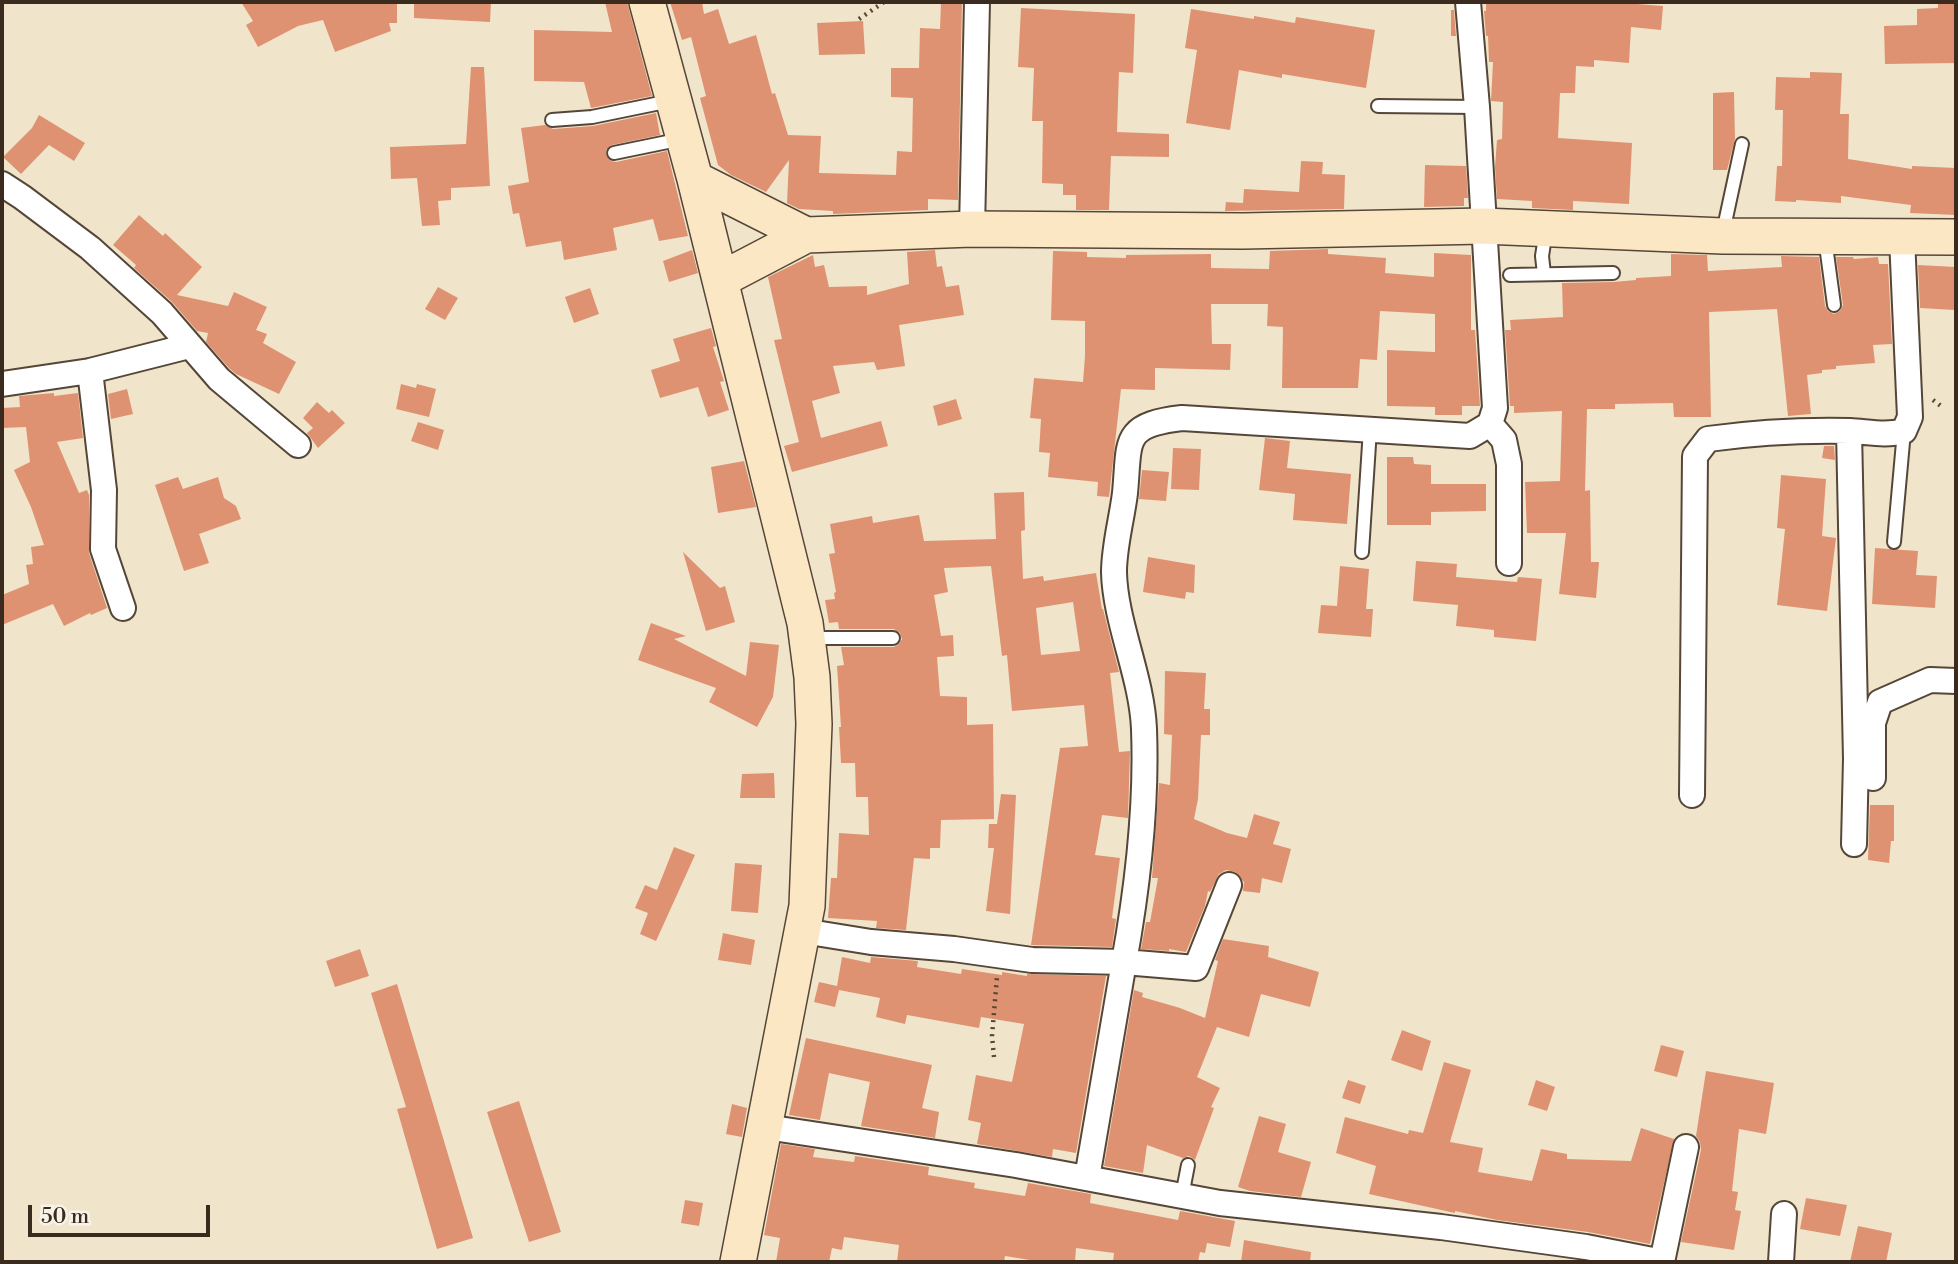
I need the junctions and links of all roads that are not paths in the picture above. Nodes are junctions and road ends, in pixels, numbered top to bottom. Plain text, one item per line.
1 (647, 2) edge
2 (976, 2) edge
3 (1468, 2) edge
4 (674, 100) junction
5 (1378, 106) dead end
6 (1477, 107) junction
7 (552, 120) dead end
8 (684, 139) junction
9 (1742, 144) dead end
10 (614, 153) dead end
11 (695, 179) junction
12 (2, 184) edge
13 (1483, 226) junction
14 (972, 229) junction
15 (1546, 229) junction
16 (806, 235) junction
17 (1723, 236) junction
18 (1825, 237) junction
19 (1956, 237) edge
20 (1902, 238) junction
21 (1613, 273) dead end
22 (1544, 274) junction
23 (1510, 275) dead end
24 (720, 280) junction
25 (1834, 305) dead end
26 (189, 346) junction
27 (90, 371) junction
28 (2, 384) edge
29 (1490, 424) junction
30 (1370, 429) junction
31 (1904, 430) junction
32 (1849, 431) junction
33 (298, 444) dead end
34 (1894, 541) dead end
35 (1362, 552) dead end
36 (1509, 563) dead end
37 (123, 608) dead end
38 (807, 638) junction
39 (893, 638) dead end
40 (1956, 681) edge
41 (1873, 778) dead end
42 (1692, 795) dead end
43 (1854, 844) dead end
44 (1229, 885) dead end
45 (803, 931) junction
46 (1124, 962) junction
47 (766, 1127) junction
48 (1686, 1147) dead end
49 (1188, 1165) dead end
50 (1087, 1178) junction
51 (1182, 1195) junction
52 (1784, 1214) dead end
53 (738, 1262) edge
54 (1663, 1262) edge
55 (1781, 1262) edge

1 - 4 street
2 - 14 street
3 - 6 street
4 - 7 lane
4 - 8 street
5 - 6 lane
6 - 13 street
8 - 10 lane
8 - 11 street
9 - 17 lane
11 - 16 street
11 - 24 street
12 - 26 street
13 - 14 street
13 - 15 street
13 - 29 street
14 - 16 street
15 - 17 street
15 - 22 lane
16 - 24 street
17 - 18 street
18 - 20 street
18 - 25 lane
19 - 20 street
20 - 31 street
21 - 22 lane
22 - 23 lane
24 - 38 street
26 - 27 street
26 - 33 street
27 - 28 street
27 - 37 street
29 - 30 street
29 - 36 street
30 - 35 lane
30 - 46 street
31 - 32 street
31 - 34 lane
32 - 42 street
32 - 43 street
38 - 39 lane
38 - 45 street
40 - 41 street
44 - 46 street
45 - 46 street
45 - 47 street
46 - 50 street
47 - 50 street
47 - 53 street
48 - 54 street
49 - 51 lane
50 - 51 street
51 - 54 street
52 - 55 street

